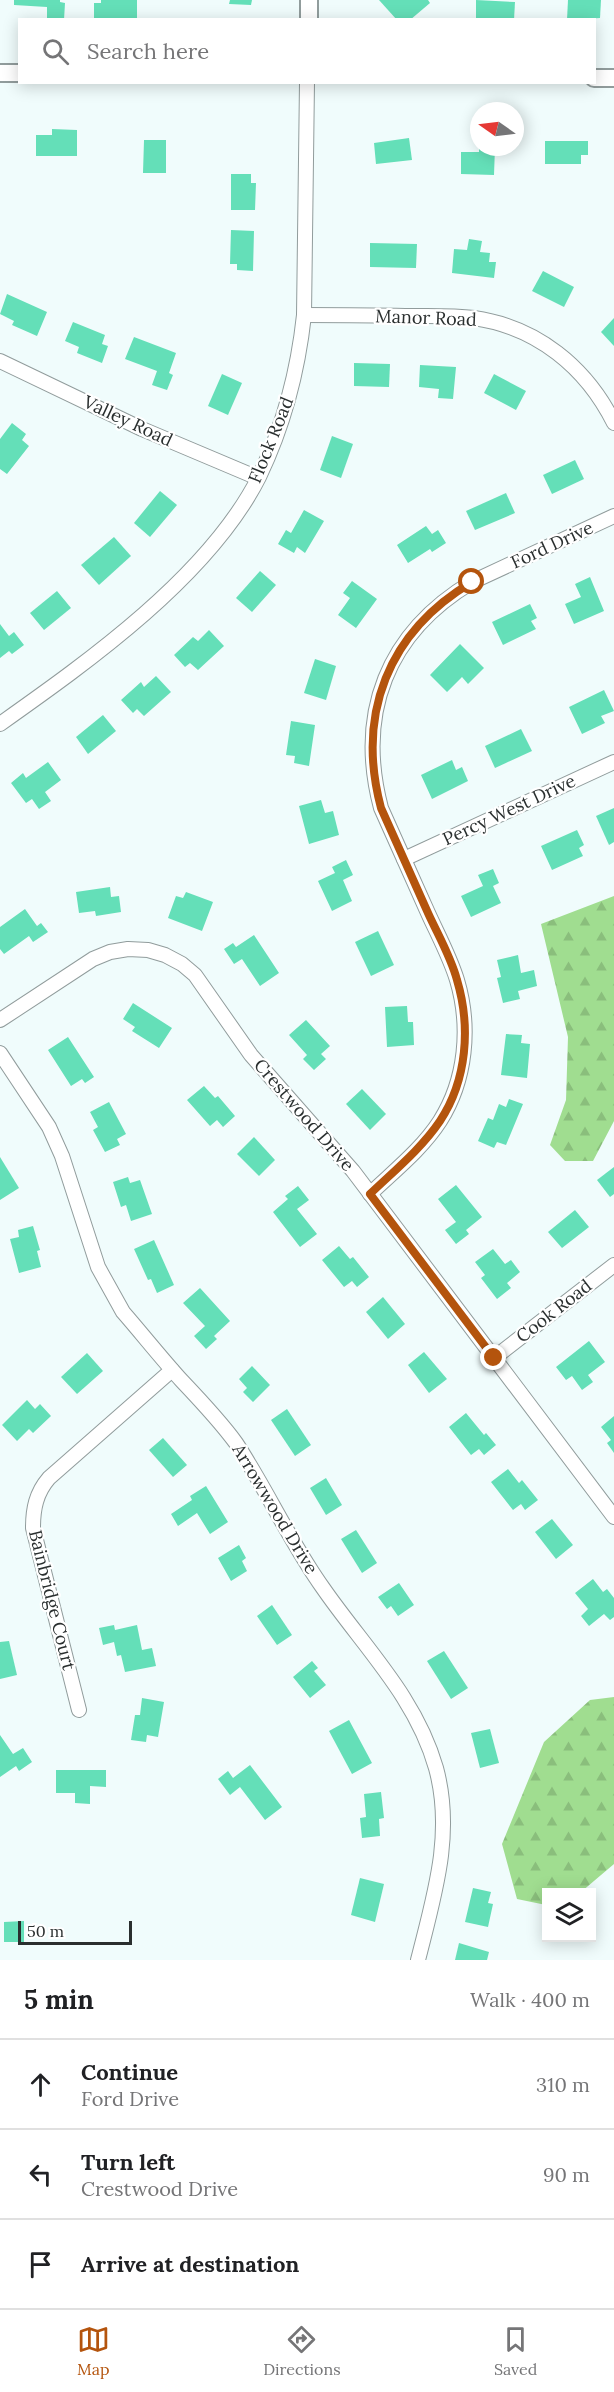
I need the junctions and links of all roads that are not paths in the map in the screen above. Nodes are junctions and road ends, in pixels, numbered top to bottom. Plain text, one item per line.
1 (309, 0) edge
2 (309, 18) edge
3 (0, 73) edge
4 (18, 73) edge
5 (596, 78) edge
6 (614, 78) edge
7 (307, 84) edge
8 (304, 315) junction
9 (1, 362) edge
10 (614, 423) edge
11 (258, 478) junction
12 (614, 516) edge
13 (0, 724) edge
14 (614, 762) edge
15 (404, 859) junction
16 (0, 1020) edge
17 (0, 1053) edge
18 (370, 1194) junction
19 (614, 1265) edge
20 (494, 1358) junction
21 (172, 1370) junction
22 (614, 1517) edge
23 (79, 1710) dead end
24 (418, 1960) edge

1 - 2 street
3 - 4 street
5 - 6 street
7 - 8 street, Flock Road
8 - 10 street, Manor Road
8 - 11 street, Flock Road
9 - 11 street, Valley Road
11 - 13 street, Flock Road
12 - 15 street, Ford Drive
14 - 15 street, Percy West Drive
15 - 18 street, Ford Drive
16 - 18 street, Crestwood Drive
17 - 21 street, Arrowwood Drive
18 - 20 street, Crestwood Drive
19 - 20 street, Cook Road
20 - 22 street, Crestwood Drive
21 - 23 street, Bainbridge Court
21 - 24 street, Arrowwood Drive

